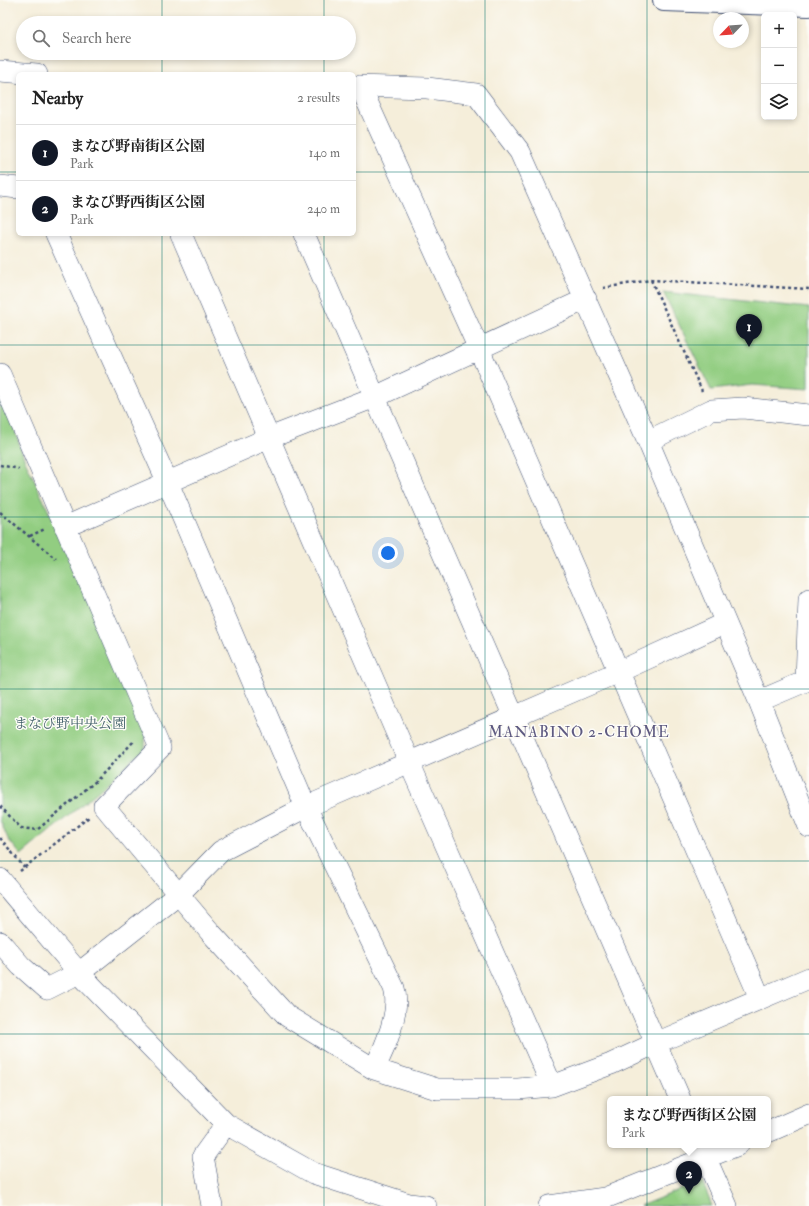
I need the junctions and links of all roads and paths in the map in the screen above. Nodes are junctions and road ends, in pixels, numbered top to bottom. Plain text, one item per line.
1 (664, 0) edge
2 (809, 5) edge
3 (0, 71) edge
4 (16, 72) edge
5 (357, 86) edge
6 (0, 186) edge
7 (16, 188) edge
8 (57, 236) edge
9 (182, 236) edge
10 (305, 236) edge
11 (651, 280) junction
12 (809, 289) edge
13 (586, 299) junction
14 (479, 349) junction
15 (0, 374) edge
16 (375, 397) junction
17 (711, 410) junction
18 (809, 414) edge
19 (269, 438) junction
20 (648, 441) junction
21 (168, 483) junction
22 (0, 512) edge
23 (65, 527) junction
24 (41, 532) dead end
25 (29, 536) junction
26 (59, 561) dead end
27 (809, 599) edge
28 (725, 623) junction
29 (618, 672) junction
30 (759, 701) junction
31 (514, 716) junction
32 (134, 736) dead end
33 (409, 762) junction
34 (0, 806) edge
35 (104, 806) junction
36 (306, 807) junction
37 (809, 827) edge
38 (0, 838) edge
39 (24, 867) junction
40 (3, 882) edge
41 (179, 894) junction
42 (0, 942) edge
43 (79, 973) junction
44 (809, 978) edge
45 (760, 998) junction
46 (656, 1042) junction
47 (374, 1069) junction
48 (552, 1086) junction
49 (679, 1096) edge
50 (809, 1114) edge
51 (226, 1124) junction
52 (771, 1131) edge
53 (723, 1148) edge
54 (703, 1152) edge
55 (212, 1206) edge
56 (426, 1206) edge
57 (548, 1206) edge
58 (726, 1206) edge

1 - 2 main road
3 - 4 street
5 - 13 street
5 - 14 street
6 - 7 street
8 - 21 street
9 - 19 street
10 - 16 street
11 - 12 path
11 - 13 path
11 - 17 path
13 - 14 street
13 - 20 street
14 - 16 street
14 - 29 street
15 - 23 street
16 - 19 street
16 - 31 street
17 - 18 street
17 - 20 street
19 - 21 street
19 - 33 street
20 - 28 street
21 - 23 street
21 - 36 street
22 - 25 path
23 - 35 street
24 - 25 path
25 - 26 path
27 - 30 street
28 - 29 street
28 - 30 street
29 - 31 street
29 - 45 street
30 - 37 street
31 - 33 street
31 - 46 street
32 - 34 path
33 - 36 street
33 - 48 street
35 - 39 path
35 - 41 street
36 - 41 street
36 - 47 street
38 - 39 path
39 - 40 path
40 - 43 street
41 - 43 street
41 - 47 street
42 - 43 street
43 - 51 street
44 - 45 street
45 - 46 street
46 - 48 street
46 - 49 street
47 - 48 street
50 - 52 street
51 - 55 street
51 - 56 street
53 - 54 street
54 - 57 street
54 - 58 street

